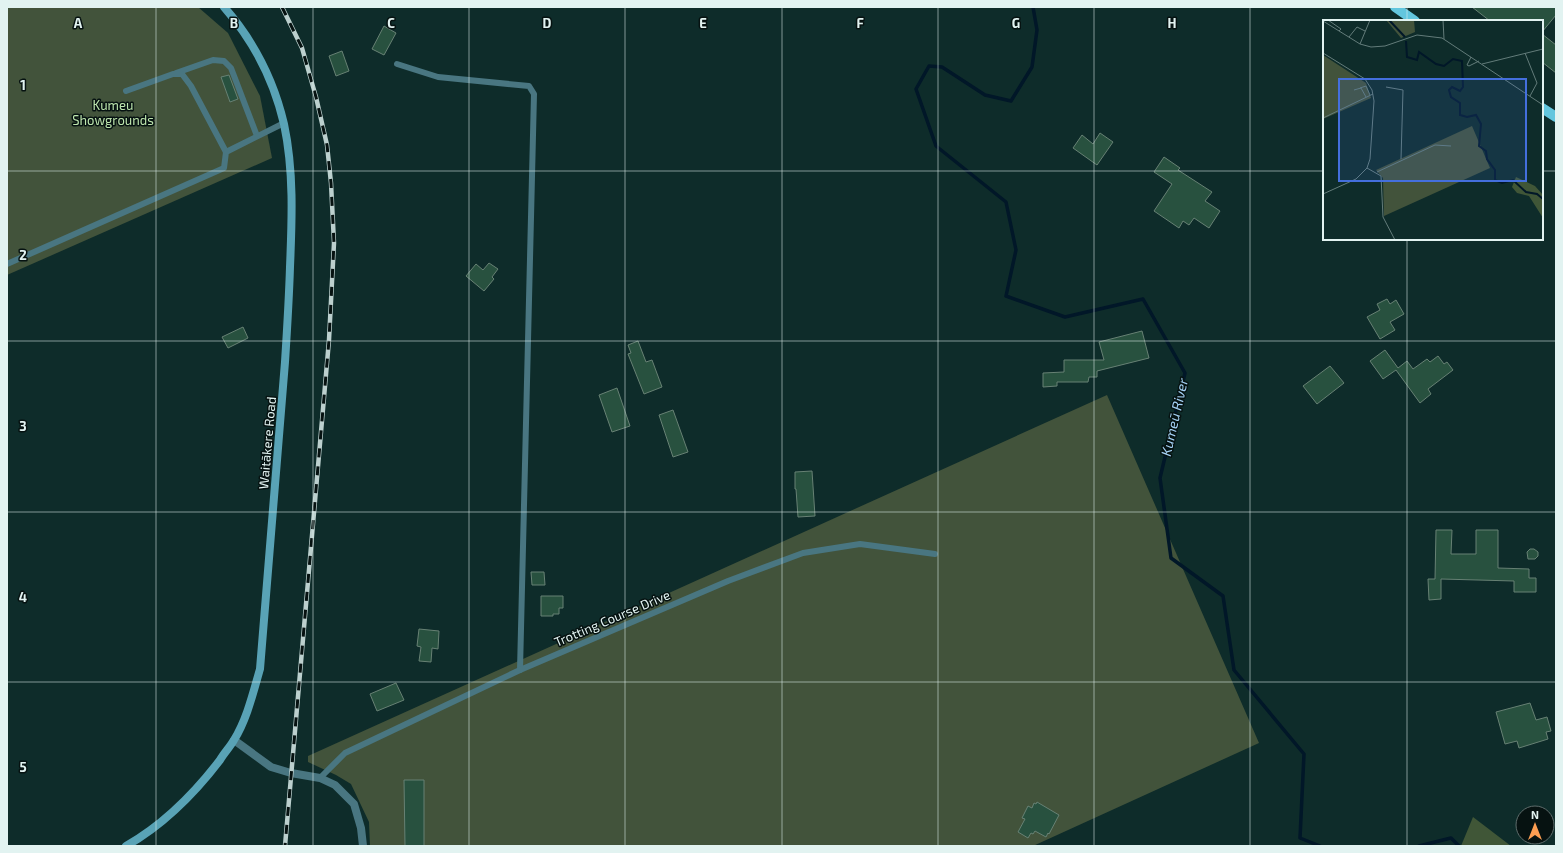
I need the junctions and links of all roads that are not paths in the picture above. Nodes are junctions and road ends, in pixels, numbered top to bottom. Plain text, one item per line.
1 (224, 7) edge
2 (1395, 7) edge
3 (1414, 20) edge
4 (397, 64) dead end
5 (173, 74) junction
6 (126, 91) dead end
7 (1543, 109) edge
8 (1556, 117) edge
9 (284, 123) junction
10 (257, 136) junction
11 (226, 152) junction
12 (7, 264) edge
13 (935, 554) dead end
14 (520, 670) junction
15 (234, 740) junction
16 (320, 778) junction
17 (126, 846) edge
18 (363, 846) edge

1 - 9 street, Waitākere Road
2 - 3 main road
4 - 14 lane
5 - 6 lane
5 - 10 lane
5 - 11 lane
7 - 8 main road
9 - 10 lane
9 - 15 street, Waitākere Road
10 - 11 lane
11 - 12 lane
13 - 14 lane, Trotting Course Drive
14 - 16 lane, Trotting Course Drive
15 - 16 street
15 - 17 street, Waitākere Road
16 - 18 street

